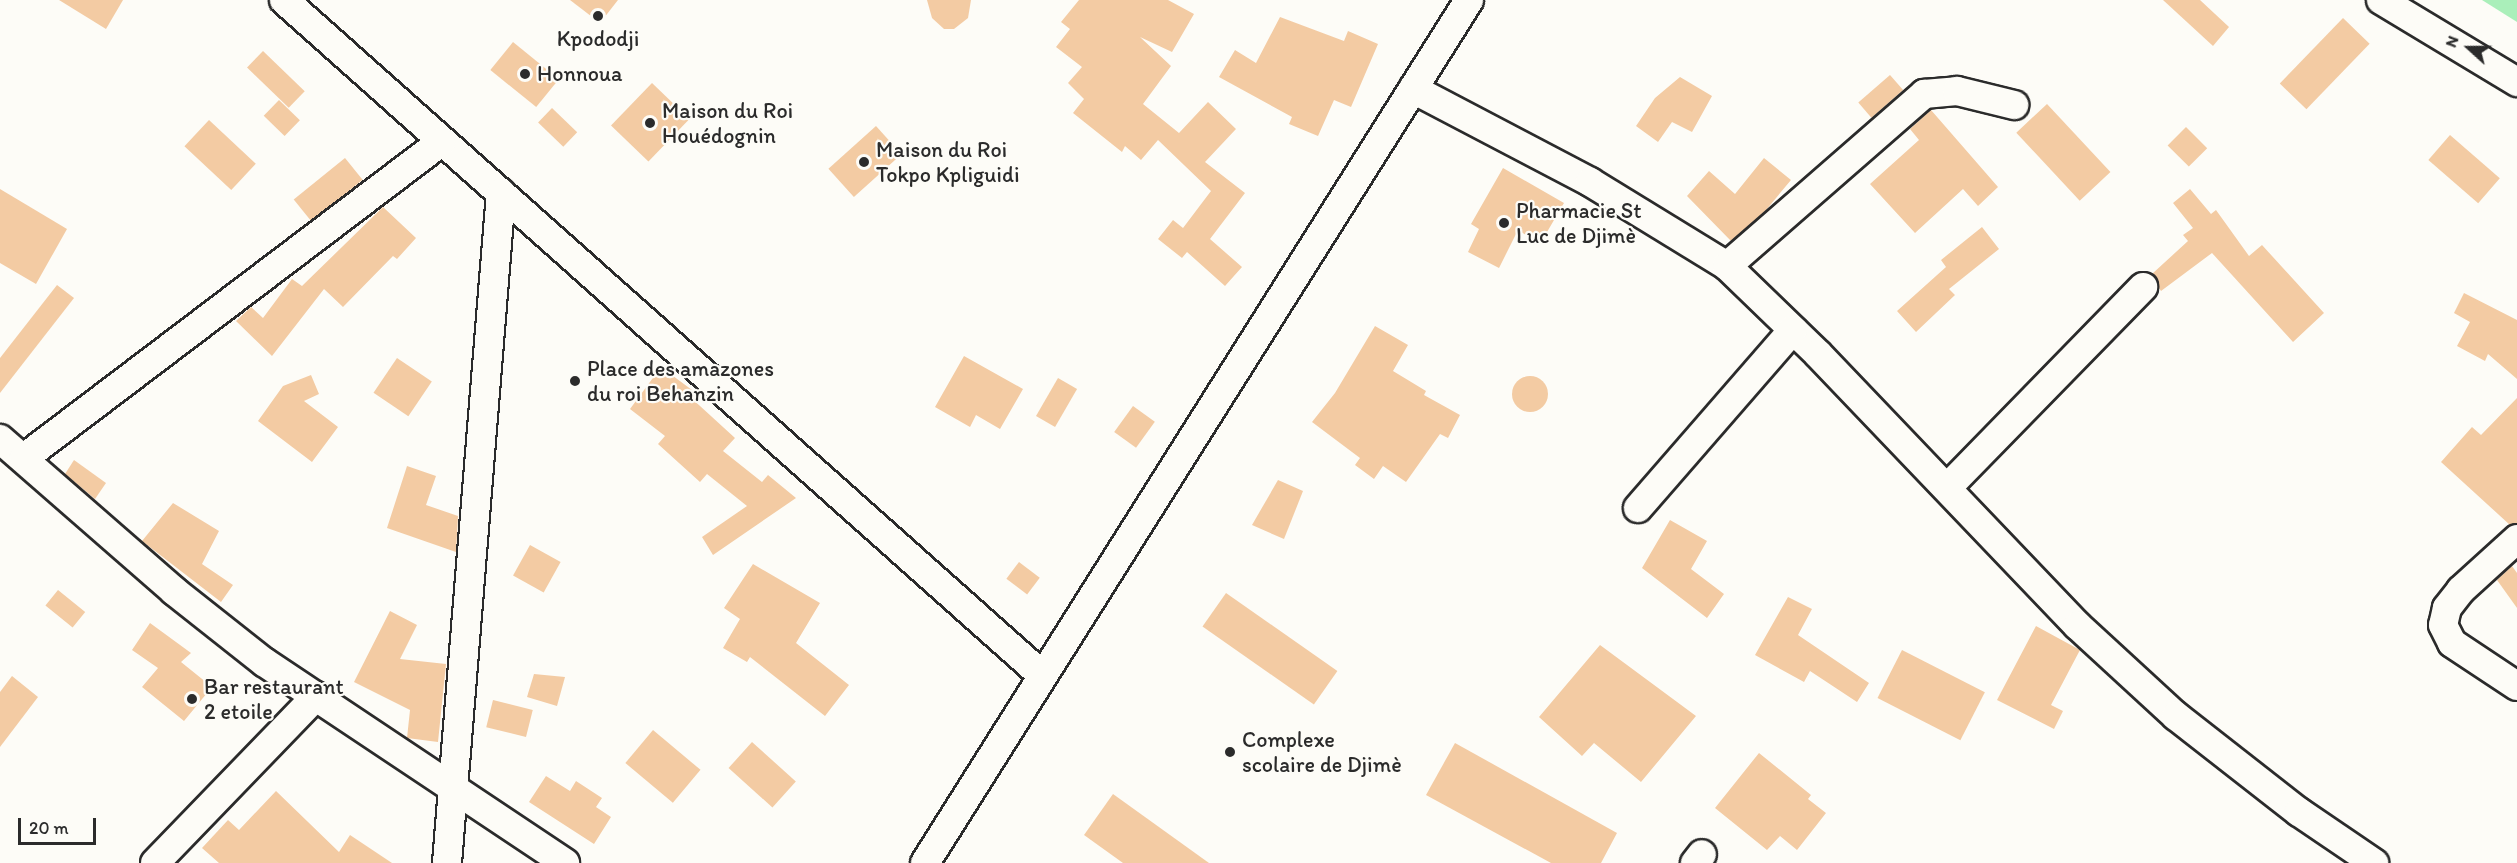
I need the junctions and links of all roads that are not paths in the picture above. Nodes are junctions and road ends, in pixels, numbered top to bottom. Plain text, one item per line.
1 (284, 0) edge
2 (1469, 0) edge
3 (2381, 0) edge
4 (2517, 82) edge
5 (1413, 89) junction
6 (2014, 105) dead end
7 (441, 142) junction
8 (501, 193) junction
9 (1727, 266) junction
10 (2143, 287) dead end
11 (1793, 330) junction
12 (0, 439) edge
13 (24, 458) junction
14 (1947, 488) junction
15 (1638, 508) dead end
16 (2517, 539) edge
17 (1043, 676) junction
18 (2517, 686) edge
19 (316, 696) junction
20 (454, 788) junction
21 (155, 863) edge
22 (447, 863) edge
23 (565, 863) edge
24 (925, 863) edge
25 (2374, 863) edge

1 - 7 street
2 - 5 street
3 - 4 street
5 - 9 street
5 - 17 street
6 - 9 street
7 - 8 street
7 - 13 street
8 - 17 street
8 - 20 street
9 - 11 street
10 - 14 street
11 - 14 street
11 - 15 street
12 - 13 street
13 - 19 street
14 - 25 street
16 - 18 street
17 - 24 street
19 - 20 street
19 - 21 street
20 - 22 street
20 - 23 street

